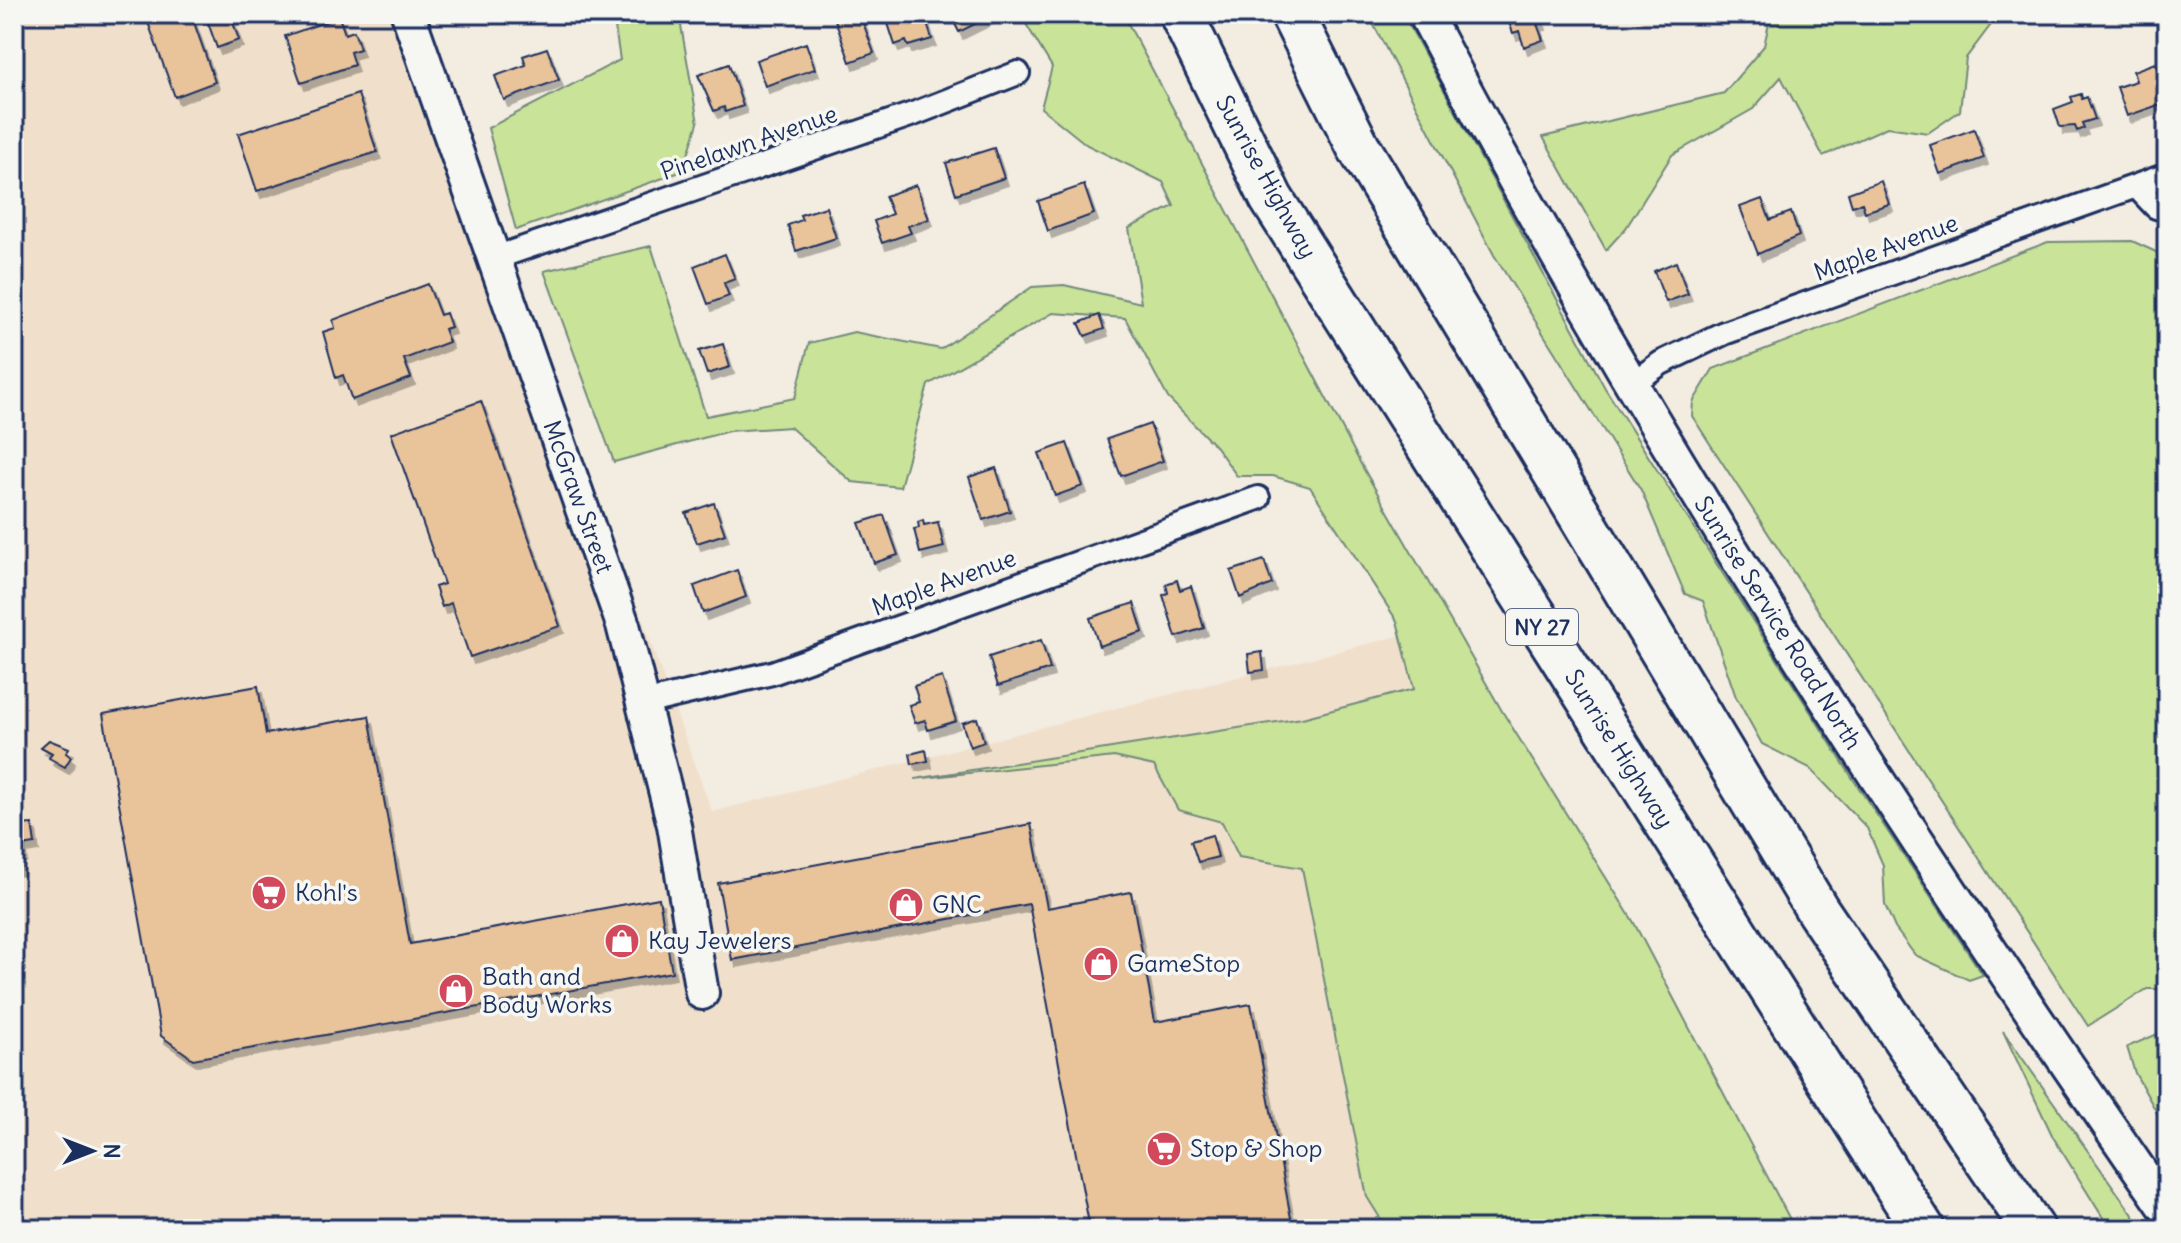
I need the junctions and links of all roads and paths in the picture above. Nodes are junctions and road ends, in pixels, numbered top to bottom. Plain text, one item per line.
1 (408, 14) edge
2 (1181, 14) edge
3 (1292, 14) edge
4 (1425, 14) edge
5 (1018, 73) dead end
6 (2167, 175) edge
7 (2136, 186) junction
8 (2167, 210) edge
9 (495, 258) junction
10 (1630, 385) junction
11 (1258, 498) dead end
12 (644, 703) junction
13 (702, 993) dead end
14 (2167, 1210) edge
15 (1923, 1229) edge
16 (2033, 1229) edge

1 - 9 street, McGraw Street
2 - 15 highway, Sunrise Highway / NY 27
3 - 16 highway
4 - 10 street, Sunrise Service Road North
5 - 9 street, Pinelawn Avenue
6 - 7 street, Maple Avenue
7 - 8 street
7 - 10 street, Maple Avenue
9 - 12 street, McGraw Street
10 - 14 street, Sunrise Service Road North
11 - 12 street, Maple Avenue
12 - 13 street, McGraw Street

